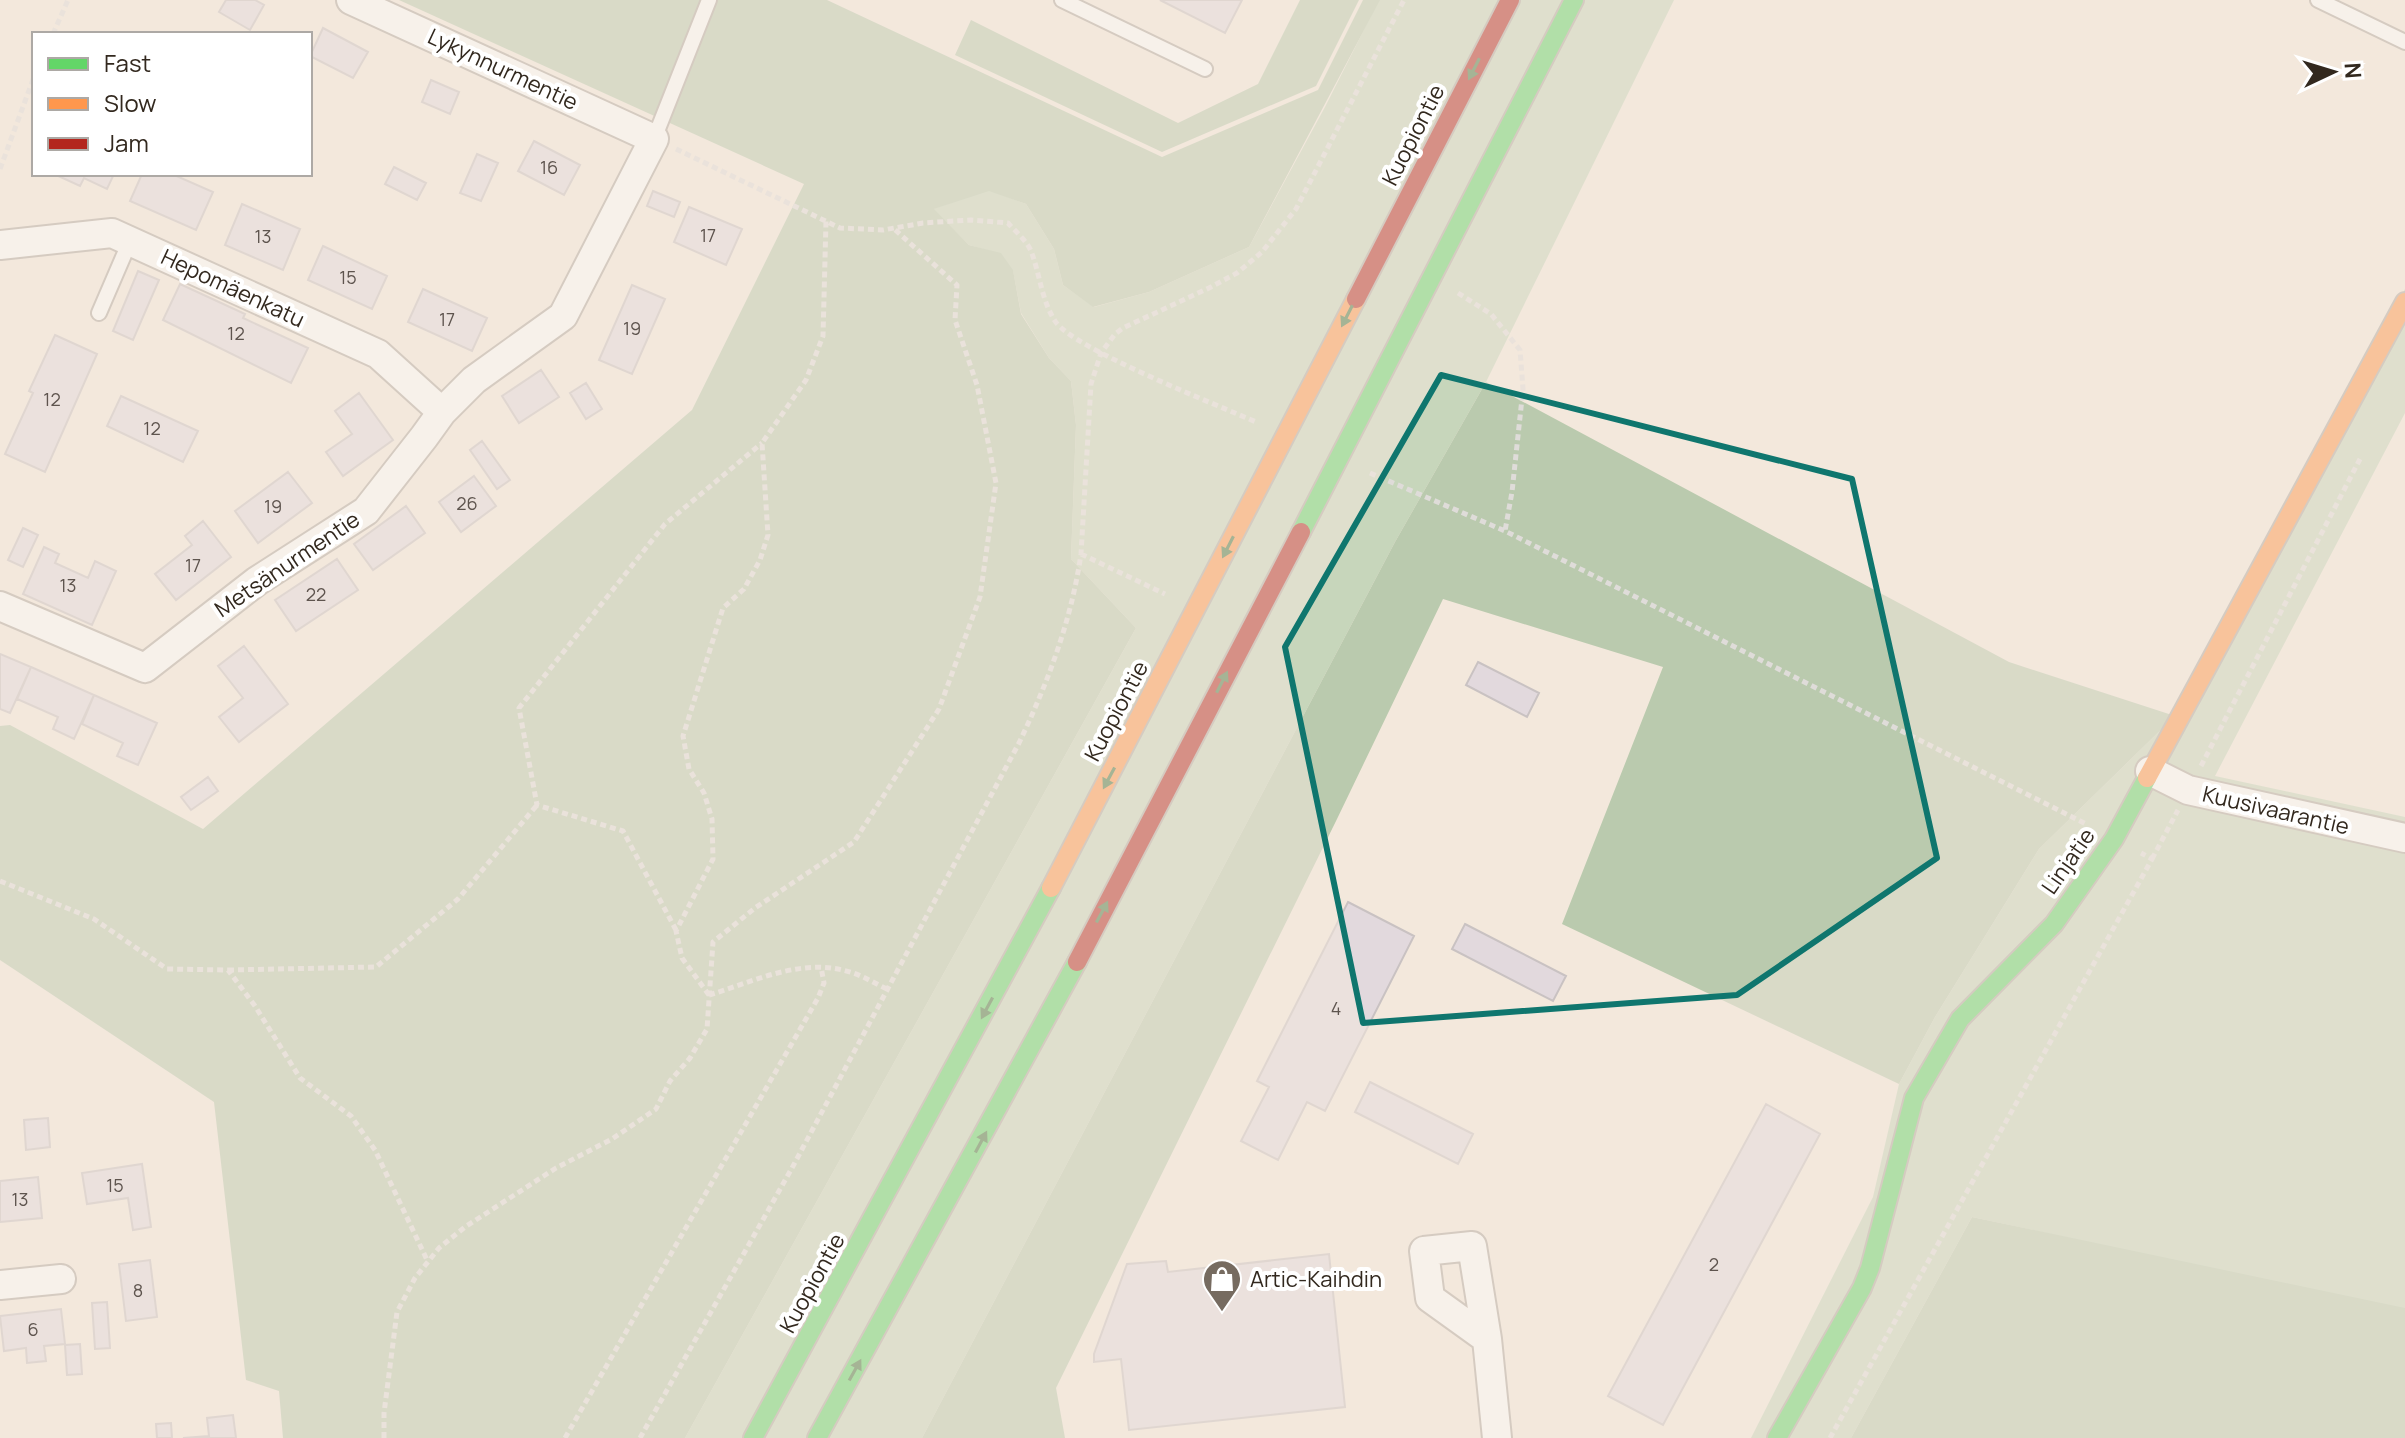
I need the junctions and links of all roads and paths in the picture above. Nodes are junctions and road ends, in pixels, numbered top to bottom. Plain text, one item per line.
1 (68, 0) edge
2 (351, 0) edge
3 (709, 0) edge
4 (1062, 0) edge
5 (1404, 0) edge
6 (1510, 0) edge
7 (1574, 0) edge
8 (2318, 0) edge
9 (54, 32) edge
10 (2405, 42) edge
11 (1205, 69) dead end
12 (32, 82) edge
13 (654, 139) junction
14 (0, 169) edge
15 (826, 221) junction
16 (893, 228) junction
17 (130, 241) junction
18 (0, 245) edge
19 (1457, 292) dead end
20 (2405, 302) edge
21 (99, 313) dead end
22 (1101, 353) junction
23 (442, 412) junction
24 (1256, 422) dead end
25 (762, 443) junction
26 (2362, 456) dead end
27 (1364, 470) dead end
28 (1505, 531) junction
29 (1081, 554) junction
30 (1165, 594) dead end
31 (0, 606) edge
32 (2150, 771) junction
33 (2188, 790) junction
34 (537, 805) junction
35 (2405, 838) edge
36 (2114, 839) junction
37 (2152, 859) junction
38 (0, 881) edge
39 (676, 931) junction
40 (821, 967) junction
41 (228, 970) junction
42 (888, 989) junction
43 (709, 995) junction
44 (428, 1262) junction
45 (61, 1279) dead end
46 (0, 1285) edge
47 (1487, 1339) dead end
48 (384, 1438) edge
49 (565, 1438) edge
50 (640, 1438) edge
51 (753, 1438) edge
52 (817, 1438) edge
53 (1497, 1438) edge
54 (1777, 1438) edge
55 (1830, 1438) edge

1 - 9 path
2 - 13 street, Lykynnurmentie
3 - 13 lane
4 - 11 lane
5 - 22 path
6 -> 51 main road, Kuopiontie
52 -> 7 main road
8 - 10 lane
12 - 14 path
13 - 15 path
13 - 23 street, Metsänurmentie
15 - 16 path
15 - 25 path
16 - 22 path
16 - 43 path
17 - 18 street, Hepomäenkatu
17 - 21 lane
17 - 23 street, Hepomäenkatu
19 - 28 path
20 - 32 main road, Linjatie
22 - 24 path
22 - 29 path
23 - 31 street, Metsänurmentie
25 - 34 path
25 - 39 path
26 - 33 path
27 - 28 path
28 - 36 path
29 - 30 path
29 - 42 path
32 - 33 street, Kuusivaarantie
32 - 36 main road, Linjatie
33 - 35 street, Kuusivaarantie
33 - 37 path
34 - 39 path
34 - 41 path
36 - 37 path
36 - 54 main road, Linjatie
37 - 55 path
38 - 41 path
39 - 43 path
40 - 42 path
40 - 43 path
40 - 49 path
41 - 44 path
42 - 50 path
43 - 44 path
44 - 48 path
45 - 46 street
47 - 53 street

